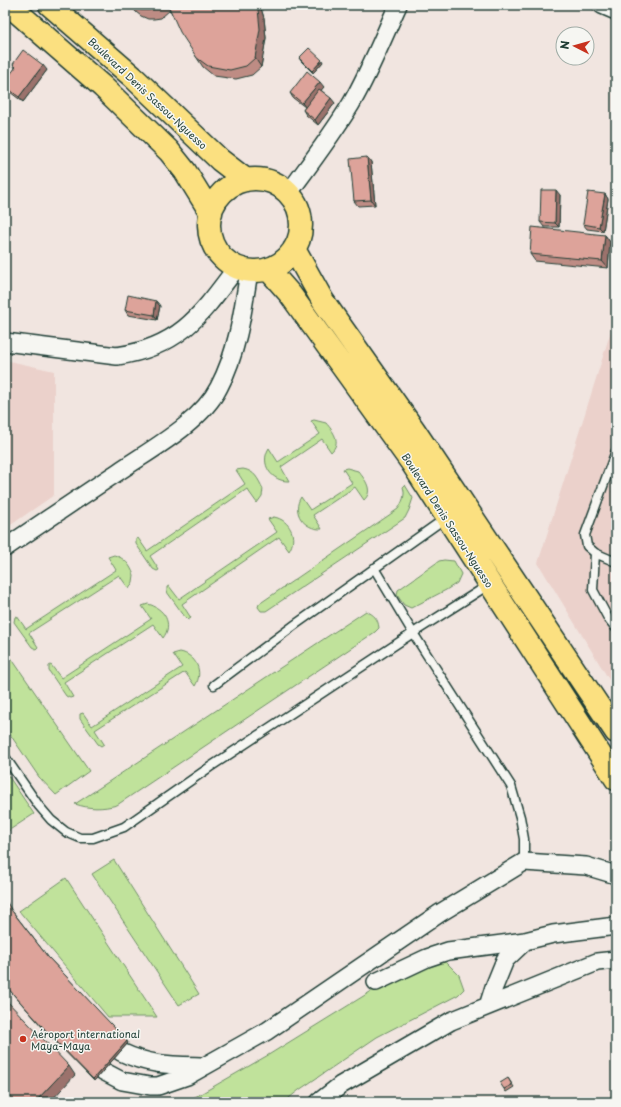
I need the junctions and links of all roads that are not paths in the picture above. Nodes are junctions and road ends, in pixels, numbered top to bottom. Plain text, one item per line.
1 (9, 5) edge
2 (50, 5) edge
3 (398, 5) edge
4 (602, 5) edge
5 (616, 11) edge
6 (246, 180) junction
7 (288, 194) junction
8 (211, 213) junction
9 (294, 249) junction
10 (251, 269) junction
11 (5, 342) edge
12 (616, 451) edge
13 (447, 518) junction
14 (5, 548) edge
15 (595, 553) junction
16 (616, 562) edge
17 (374, 568) junction
18 (491, 584) junction
19 (616, 628) edge
20 (413, 633) junction
21 (214, 685) dead end
22 (616, 732) edge
23 (5, 757) edge
24 (616, 779) edge
25 (524, 862) junction
26 (616, 875) edge
27 (616, 926) edge
28 (525, 941) junction
29 (616, 960) edge
30 (376, 982) dead end
31 (488, 1006) junction
32 (121, 1052) edge
33 (207, 1066) junction
34 (103, 1071) edge
35 (319, 1102) edge

1 - 8 main road
2 - 6 main road, Boulevard Denis Sassou-Nguesso
3 - 7 street
4 - 5 street
6 - 7 main road
6 - 8 main road
7 - 9 main road
8 - 10 main road
9 - 10 main road
9 - 22 main road
10 - 11 street
10 - 13 main road, Boulevard Denis Sassou-Nguesso
10 - 14 street
12 - 15 lane
13 - 17 lane
13 - 18 main road, Boulevard Denis Sassou-Nguesso
15 - 16 lane
15 - 19 lane
17 - 20 lane
17 - 21 lane
18 - 20 lane
18 - 24 main road, Boulevard Denis Sassou-Nguesso
20 - 23 lane
20 - 25 lane
25 - 26 street
25 - 33 street
27 - 28 street
28 - 30 street
28 - 31 street
29 - 31 street
31 - 35 street
32 - 33 street
33 - 34 street

